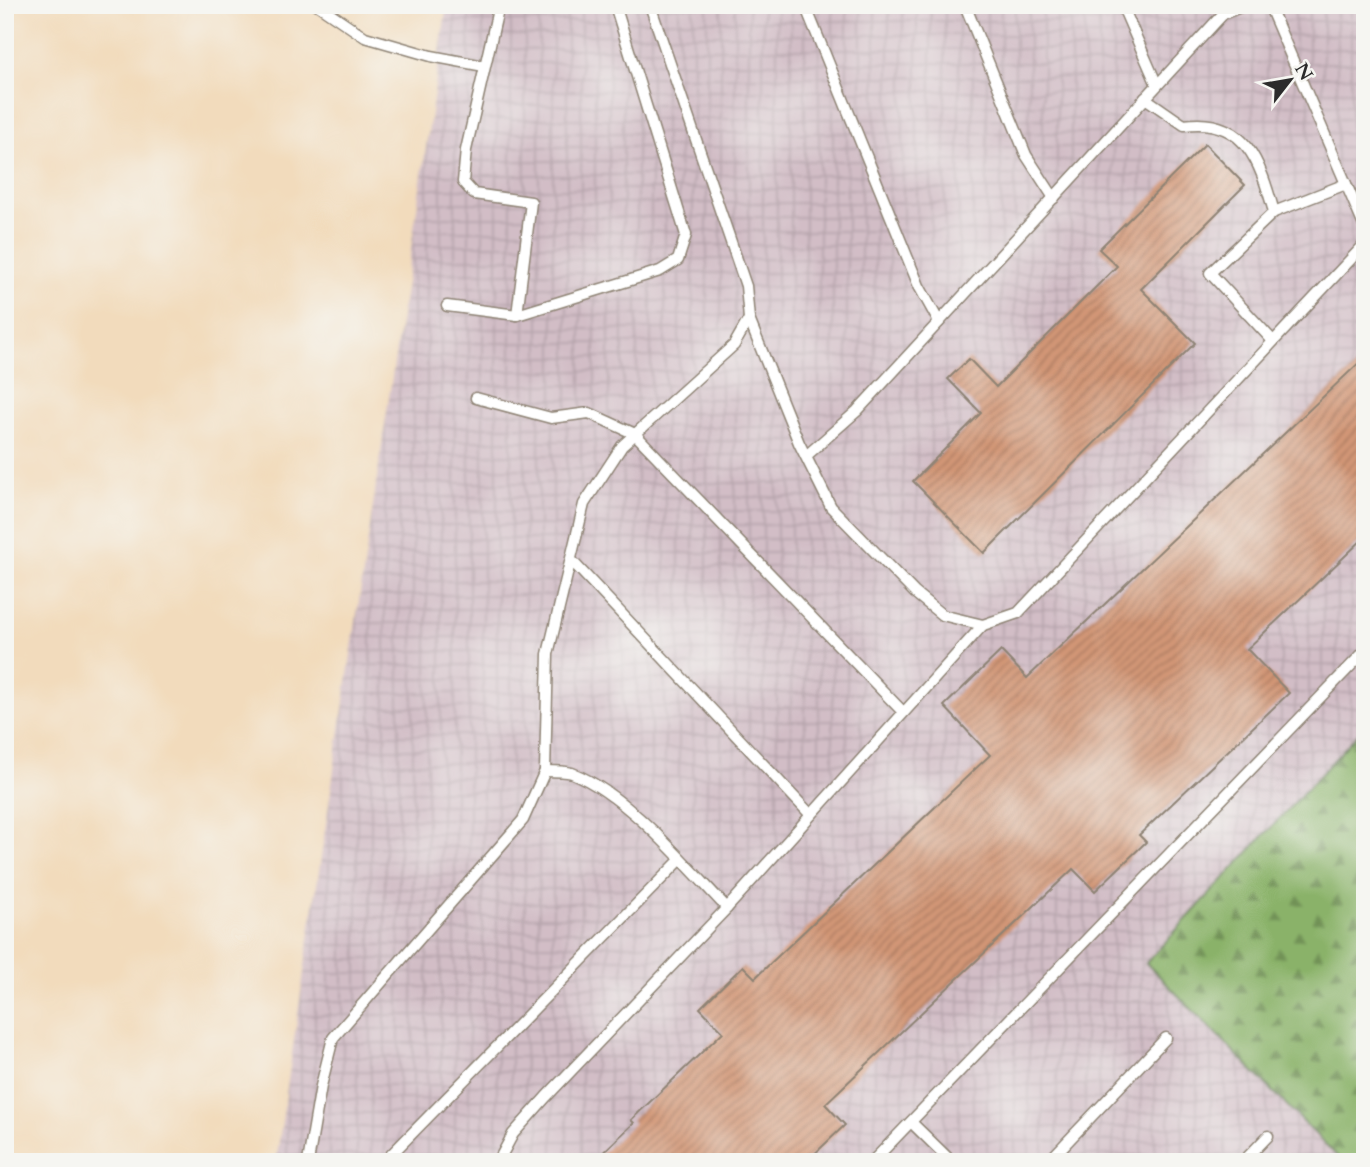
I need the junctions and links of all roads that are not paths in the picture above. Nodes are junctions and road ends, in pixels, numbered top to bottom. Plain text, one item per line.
1 (318, 5) edge
2 (499, 5) edge
3 (615, 5) edge
4 (650, 5) edge
5 (806, 5) edge
6 (965, 5) edge
7 (1122, 5) edge
8 (1245, 5) edge
9 (1269, 5) edge
10 (484, 66) junction
11 (1157, 85) junction
12 (1145, 98) junction
13 (1346, 184) junction
14 (1054, 198) junction
15 (1274, 212) junction
16 (1365, 228) edge
17 (1365, 244) edge
18 (447, 306) dead end
19 (517, 315) junction
20 (749, 319) junction
21 (939, 322) junction
22 (1273, 341) junction
23 (476, 398) dead end
24 (635, 435) junction
25 (806, 457) junction
26 (571, 560) junction
27 (983, 625) junction
28 (1365, 651) edge
29 (903, 712) junction
30 (545, 771) junction
31 (810, 814) junction
32 (680, 860) junction
33 (727, 908) junction
34 (1166, 1038) dead end
35 (911, 1122) junction
36 (1268, 1136) dead end
37 (308, 1162) edge
38 (384, 1162) edge
39 (498, 1162) edge
40 (872, 1162) edge
41 (952, 1162) edge
42 (1048, 1162) edge
43 (1243, 1162) edge

1 - 10 lane
2 - 10 lane
3 - 19 lane
4 - 20 lane
5 - 21 lane
6 - 14 lane
7 - 11 lane
8 - 11 lane
9 - 13 lane
10 - 19 lane
11 - 12 lane
12 - 14 lane
12 - 15 lane
13 - 15 lane
13 - 16 lane
14 - 21 lane
15 - 22 lane
17 - 22 lane
18 - 19 lane
20 - 24 lane
20 - 25 lane
21 - 25 lane
22 - 27 lane
23 - 24 lane
24 - 26 lane
24 - 29 lane
25 - 27 lane
26 - 30 lane
26 - 31 lane
27 - 29 lane
28 - 35 lane
29 - 31 lane
30 - 32 lane
30 - 37 lane
31 - 33 lane
32 - 33 lane
32 - 38 lane
33 - 39 lane
34 - 42 lane
35 - 40 lane
35 - 41 lane
36 - 43 lane

